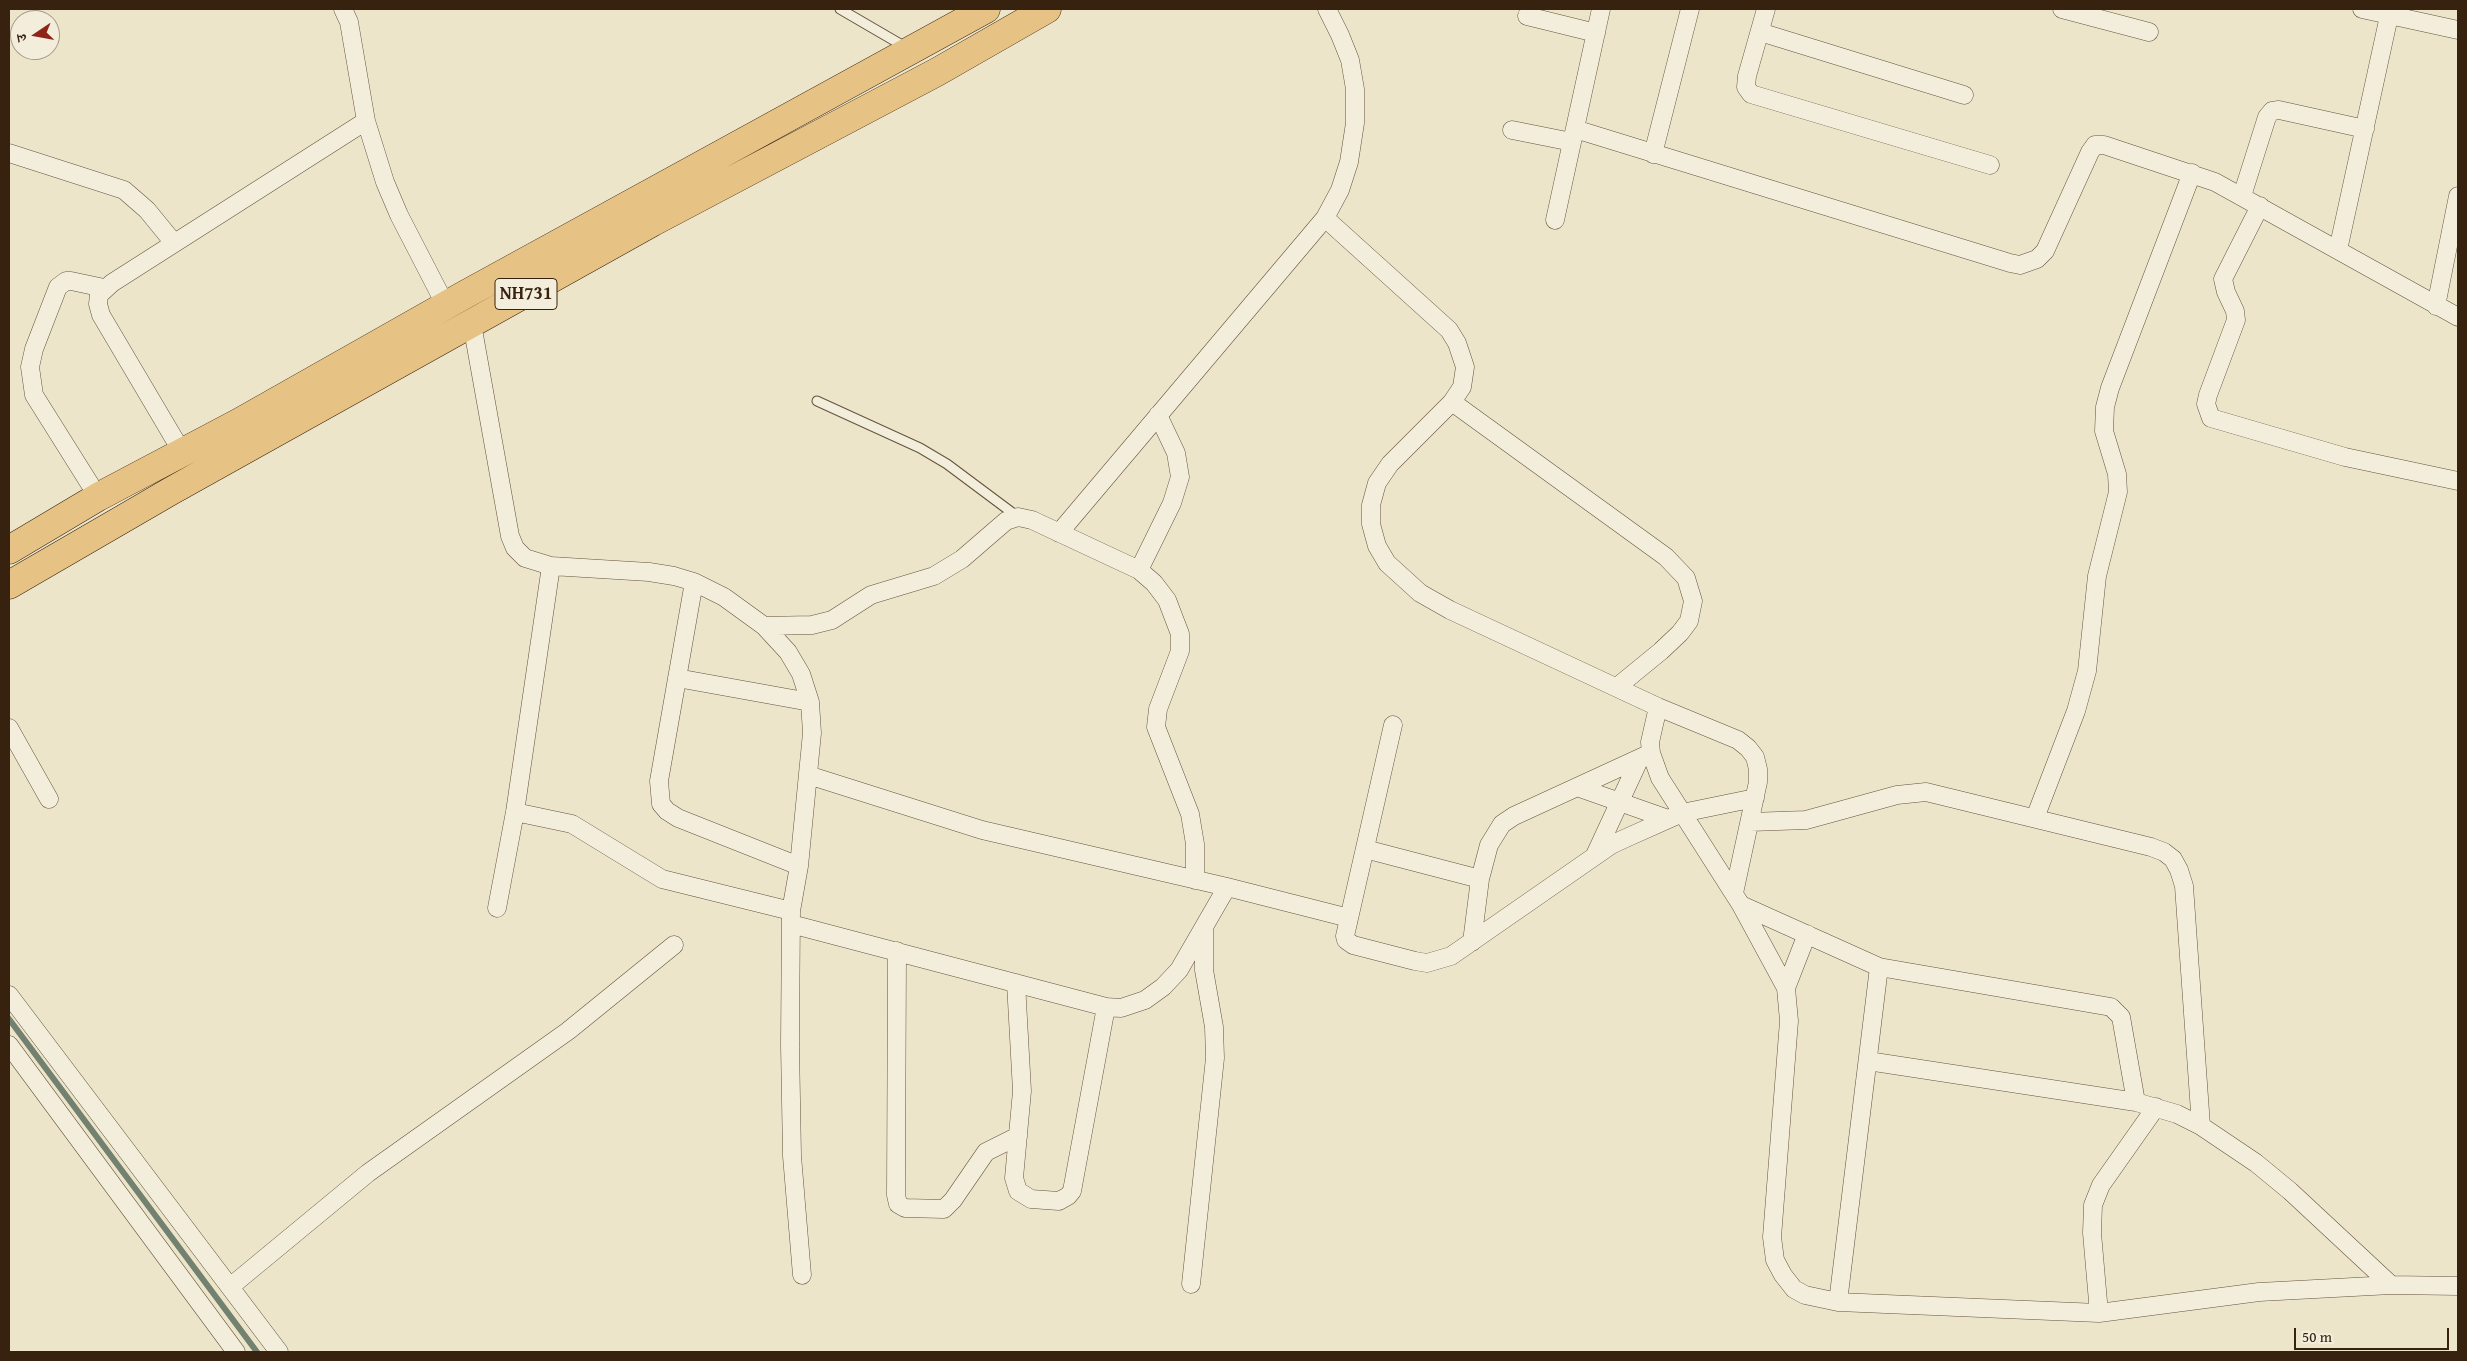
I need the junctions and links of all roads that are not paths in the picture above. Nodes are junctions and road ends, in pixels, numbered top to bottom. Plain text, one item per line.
1 (343, 9) edge
2 (840, 9) edge
3 (1047, 9) edge
4 (1327, 9) edge
5 (1601, 9) edge
6 (1690, 9) edge
7 (1766, 9) edge
8 (2062, 9) edge
9 (2362, 9) edge
10 (984, 10) edge
11 (1527, 16) dead end
12 (2389, 16) junction
13 (2458, 30) edge
14 (1760, 32) junction
15 (2149, 32) dead end
16 (1596, 33) junction
17 (911, 50) junction
18 (1964, 95) dead end
19 (366, 121) junction
20 (2365, 129) junction
21 (1512, 130) dead end
22 (1574, 136) junction
23 (9, 153) edge
24 (1653, 154) junction
25 (1990, 165) dead end
26 (2192, 173) junction
27 (2242, 196) junction
28 (2458, 196) edge
29 (2260, 206) junction
30 (1324, 218) junction
31 (1555, 220) dead end
32 (174, 243) junction
33 (2338, 250) junction
34 (104, 288) junction
35 (446, 306) junction
36 (2436, 306) junction
37 (2458, 317) edge
38 (472, 324) junction
39 (817, 401) dead end
40 (1452, 402) junction
41 (1158, 415) junction
42 (182, 452) junction
43 (2458, 481) edge
44 (98, 497) junction
45 (1018, 517) junction
46 (1059, 533) junction
47 (9, 550) edge
48 (551, 566) junction
49 (1139, 570) junction
50 (694, 582) junction
51 (9, 585) edge
52 (764, 626) junction
53 (677, 678) junction
54 (1617, 687) junction
55 (810, 702) junction
56 (1658, 707) junction
57 (1393, 725) dead end
58 (9, 728) edge
59 (1646, 756) junction
60 (808, 775) junction
61 (1577, 787) junction
62 (49, 798) dead end
63 (1755, 798) junction
64 (1621, 803) junction
65 (515, 812) junction
66 (1675, 816) junction
67 (2035, 818) junction
68 (1750, 822) junction
69 (1364, 849) junction
70 (1593, 858) junction
71 (799, 866) junction
72 (1480, 879) junction
73 (1195, 880) junction
74 (1227, 887) junction
75 (1738, 899) junction
76 (497, 908) dead end
77 (791, 917) junction
78 (1349, 918) junction
79 (1204, 928) junction
80 (1807, 934) junction
81 (1472, 942) junction
82 (674, 945) dead end
83 (897, 952) junction
84 (1878, 967) junction
85 (1016, 983) junction
86 (1786, 988) junction
87 (9, 994) edge
88 (1106, 1006) junction
89 (9, 1045) edge
90 (1868, 1061) junction
91 (2136, 1102) junction
92 (2156, 1107) junction
93 (2201, 1126) junction
94 (1018, 1136) junction
95 (802, 1275) dead end
96 (1191, 1284) dead end
97 (2391, 1285) junction
98 (230, 1286) junction
99 (2458, 1286) edge
100 (1838, 1302) junction
101 (2099, 1313) junction
102 (236, 1352) edge
103 (279, 1352) edge

1 - 19 street
2 - 17 lane
3 - 38 highway, NH731
4 - 30 street
5 - 16 street
6 - 24 street
7 - 14 street
8 - 15 street
9 - 12 street
10 - 17 highway, NH731
11 - 16 street
12 - 13 street
12 - 20 street
14 - 18 street
14 - 25 street
16 - 22 street
17 - 35 highway, NH731
19 - 32 street
19 - 35 street
20 - 27 street
20 - 33 street
21 - 22 street
22 - 24 street
22 - 31 street
23 - 32 street
24 - 26 street
26 - 27 street
26 - 67 street
27 - 29 street
28 - 36 street
29 - 33 street
29 - 43 street
30 - 40 street
30 - 41 street
32 - 34 street
33 - 36 street
34 - 42 street
34 - 44 street
35 - 42 highway, NH731
36 - 37 street
38 - 48 street
38 - 51 highway, NH731
39 - 45 lane
40 - 54 street
40 - 54 street
41 - 46 street
41 - 49 street
42 - 44 highway, NH731
44 - 47 highway, NH731
45 - 46 street
45 - 52 street
46 - 49 street
48 - 50 street
48 - 65 street
49 - 73 street
50 - 52 street
50 - 53 street
52 - 55 street
53 - 55 street
53 - 71 street
54 - 56 street
55 - 60 street
56 - 59 street
56 - 63 street
57 - 69 street
58 - 62 street
59 - 61 street
59 - 64 street
59 - 66 street
60 - 71 street
60 - 73 street
61 - 64 street
61 - 72 street
63 - 66 street
63 - 68 street
64 - 66 street
64 - 70 street
65 - 76 street
65 - 77 street
66 - 70 street
66 - 75 street
67 - 68 street
67 - 93 street
68 - 75 street
69 - 72 street
69 - 78 street
70 - 81 street
71 - 77 street
72 - 81 street
73 - 74 street
74 - 78 street
74 - 79 street
75 - 80 street
75 - 86 street
77 - 83 street
77 - 95 street
78 - 81 street
79 - 88 street
79 - 96 street
80 - 84 street
80 - 86 street
82 - 98 street
83 - 85 street
83 - 94 street
84 - 90 street
84 - 91 street
85 - 88 street
85 - 94 street
86 - 100 street
87 - 98 street
88 - 94 street
89 - 102 street
90 - 91 street
90 - 100 street
91 - 92 street
92 - 93 street
92 - 101 street
93 - 97 street
97 - 99 street
97 - 101 street
98 - 103 street
100 - 101 street

